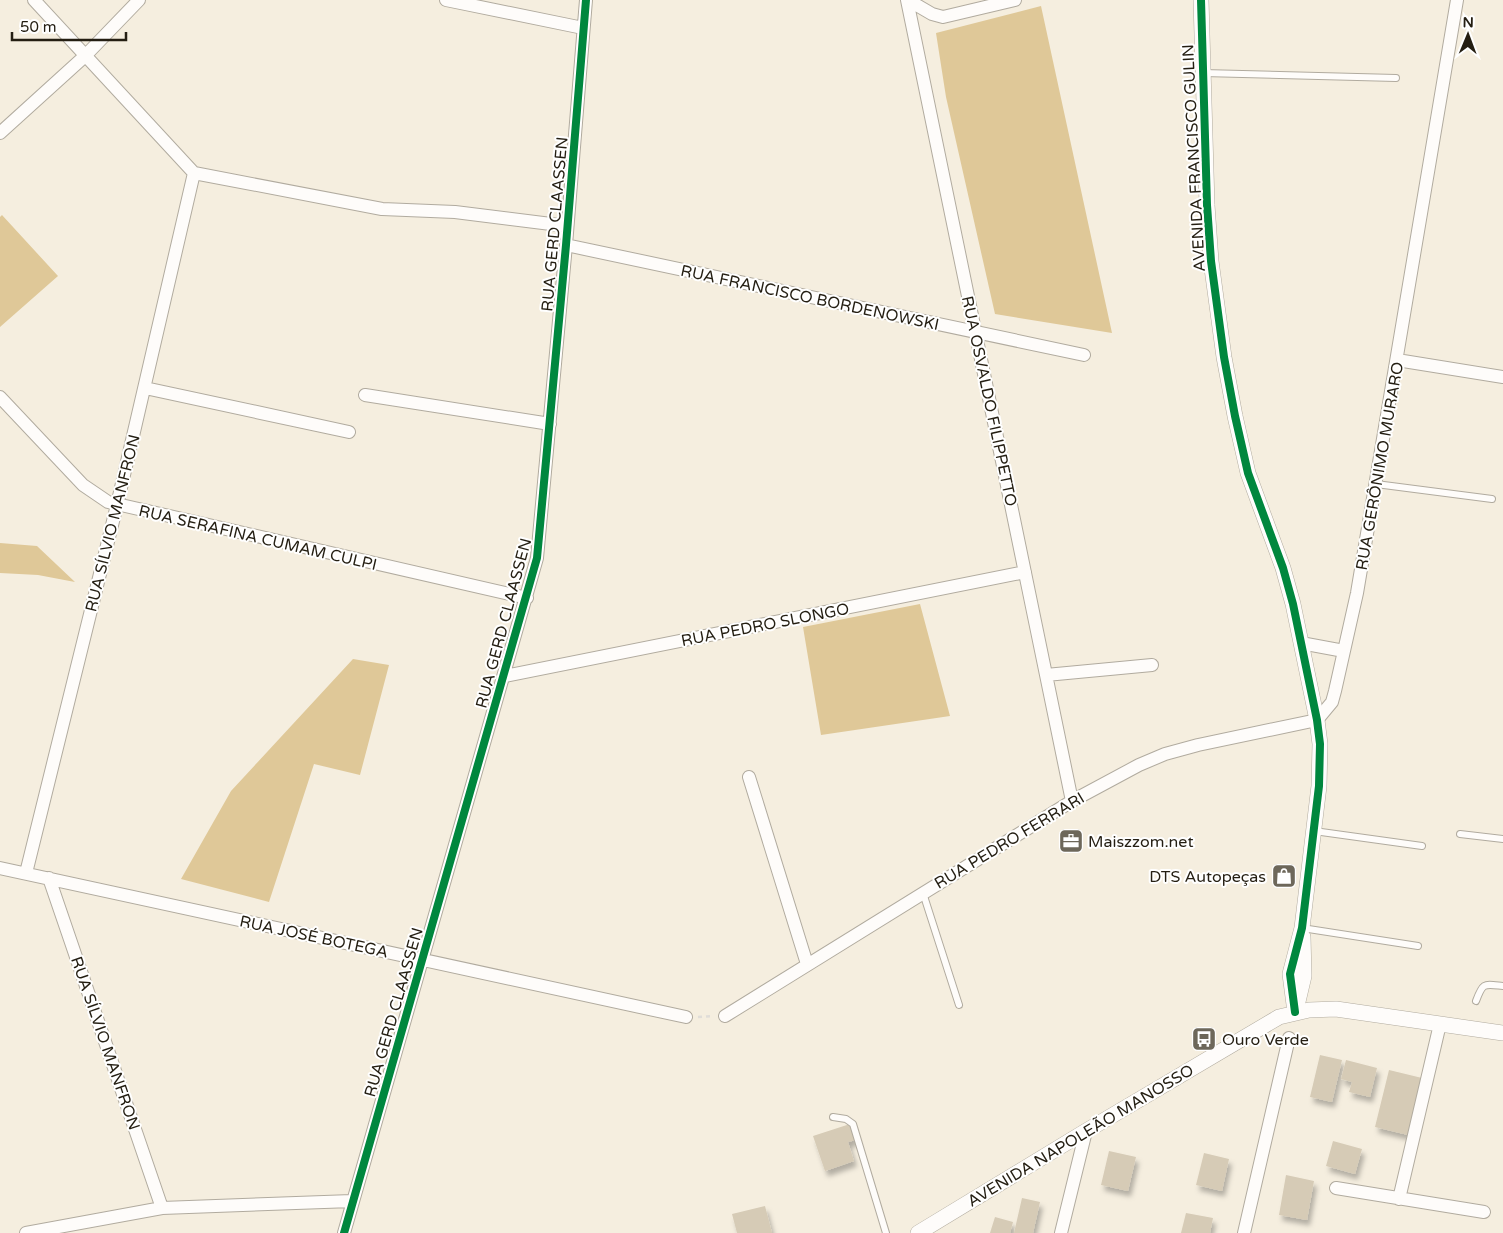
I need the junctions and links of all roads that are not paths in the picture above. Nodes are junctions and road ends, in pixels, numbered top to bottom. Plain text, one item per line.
1 (34, 0) edge
2 (139, 0) edge
3 (446, 0) edge
4 (586, 0) edge
5 (908, 0) edge
6 (1016, 0) edge
7 (1201, 0) edge
8 (1458, 0) edge
9 (583, 28) junction
10 (85, 56) junction
11 (1201, 72) junction
12 (1396, 78) dead end
13 (0, 133) edge
14 (194, 173) junction
15 (568, 226) junction
16 (566, 245) junction
17 (976, 332) junction
18 (1084, 355) dead end
19 (1397, 360) junction
20 (1503, 377) edge
21 (145, 388) junction
22 (366, 395) dead end
23 (0, 397) edge
24 (550, 424) junction
25 (349, 432) dead end
26 (1376, 484) junction
27 (1492, 499) dead end
28 (117, 505) junction
29 (1025, 572) junction
30 (527, 598) junction
31 (1301, 643) junction
32 (1344, 651) junction
33 (1152, 665) dead end
34 (1046, 675) junction
35 (504, 676) junction
36 (1318, 720) junction
37 (749, 778) dead end
38 (1072, 801) junction
39 (1314, 831) junction
40 (1460, 834) dead end
41 (1503, 840) edge
42 (1422, 846) dead end
43 (0, 868) edge
44 (26, 873) junction
45 (49, 878) junction
46 (923, 893) junction
47 (1302, 928) junction
48 (1418, 946) dead end
49 (422, 960) junction
50 (807, 964) junction
51 (1503, 986) edge
52 (1476, 1001) dead end
53 (959, 1005) dead end
54 (1295, 1012) junction
55 (724, 1016) road end
56 (686, 1017) road end
57 (1440, 1024) junction
58 (1503, 1033) edge
59 (1289, 1038) dead end
60 (834, 1117) dead end
61 (1086, 1131) junction
62 (1336, 1188) dead end
63 (1399, 1199) junction
64 (352, 1200) junction
65 (162, 1208) junction
66 (1484, 1212) dead end
67 (26, 1233) edge
68 (344, 1233) edge
69 (886, 1233) edge
70 (918, 1233) edge
71 (1061, 1233) edge
72 (1244, 1233) edge

1 - 10 street
2 - 10 street
3 - 9 street
4 - 9 street, RUA GERD CLAASSEN
5 - 6 street
5 - 17 street, RUA OSVALDO FILIPPETTO
7 - 11 street, AVENIDA FRANCISCO GULIN
8 - 19 street, RUA GERÔNIMO MURARO
9 - 15 street, RUA GERD CLAASSEN
10 - 13 street
10 - 14 street
11 - 12 lane
11 - 31 street, AVENIDA FRANCISCO GULIN
14 - 15 street
14 - 21 street, RUA SÍLVIO MANFRON
15 - 16 street, RUA GERD CLAASSEN
16 - 17 street, RUA FRANCISCO BORDENOWSKI
16 - 24 street, RUA GERD CLAASSEN
17 - 18 street, RUA FRANCISCO BORDENOWSKI
17 - 29 street, RUA OSVALDO FILIPPETTO
19 - 20 street
19 - 26 street, RUA GERÔNIMO MURARO
21 - 25 street
21 - 28 street, RUA SÍLVIO MANFRON
22 - 24 street
23 - 28 street, RUA SERAFINA CUMAM CULPI
24 - 30 street, RUA GERD CLAASSEN
26 - 27 lane
26 - 32 street, RUA GERÔNIMO MURARO
28 - 30 street, RUA SERAFINA CUMAM CULPI
28 - 44 street, RUA SÍLVIO MANFRON
29 - 34 street, RUA OSVALDO FILIPPETTO
29 - 35 street, RUA PEDRO SLONGO
30 - 35 street, RUA GERD CLAASSEN
31 - 32 street
31 - 36 street, AVENIDA FRANCISCO GULIN
32 - 36 street, RUA GERÔNIMO MURARO
33 - 34 street
34 - 38 street, RUA OSVALDO FILIPPETTO
35 - 49 street, RUA GERD CLAASSEN
36 - 38 street, RUA PEDRO FERRARI
36 - 39 street
37 - 50 street
38 - 46 street, RUA PEDRO FERRARI
39 - 42 lane
39 - 47 street
40 - 41 lane
43 - 44 street, RUA JOSÉ BOTEGA
44 - 45 street, RUA JOSÉ BOTEGA
45 - 49 street, RUA JOSÉ BOTEGA
45 - 65 street, RUA SÍLVIO MANFRON
46 - 50 street, RUA PEDRO FERRARI
46 - 53 lane
47 - 48 lane
47 - 54 street
49 - 56 street, RUA JOSÉ BOTEGA
49 - 64 street, RUA GERD CLAASSEN
50 - 55 street, RUA PEDRO FERRARI
51 - 52 lane
54 - 57 street, AVENIDA NAPOLEÃO MANOSSO
54 - 61 street, AVENIDA NAPOLEÃO MANOSSO
57 - 58 street, AVENIDA NAPOLEÃO MANOSSO
57 - 63 street
59 - 72 street
60 - 69 lane
61 - 70 street, AVENIDA NAPOLEÃO MANOSSO
61 - 71 street
62 - 63 street
63 - 66 street
64 - 65 street
64 - 68 street, RUA GERD CLAASSEN
65 - 67 street

